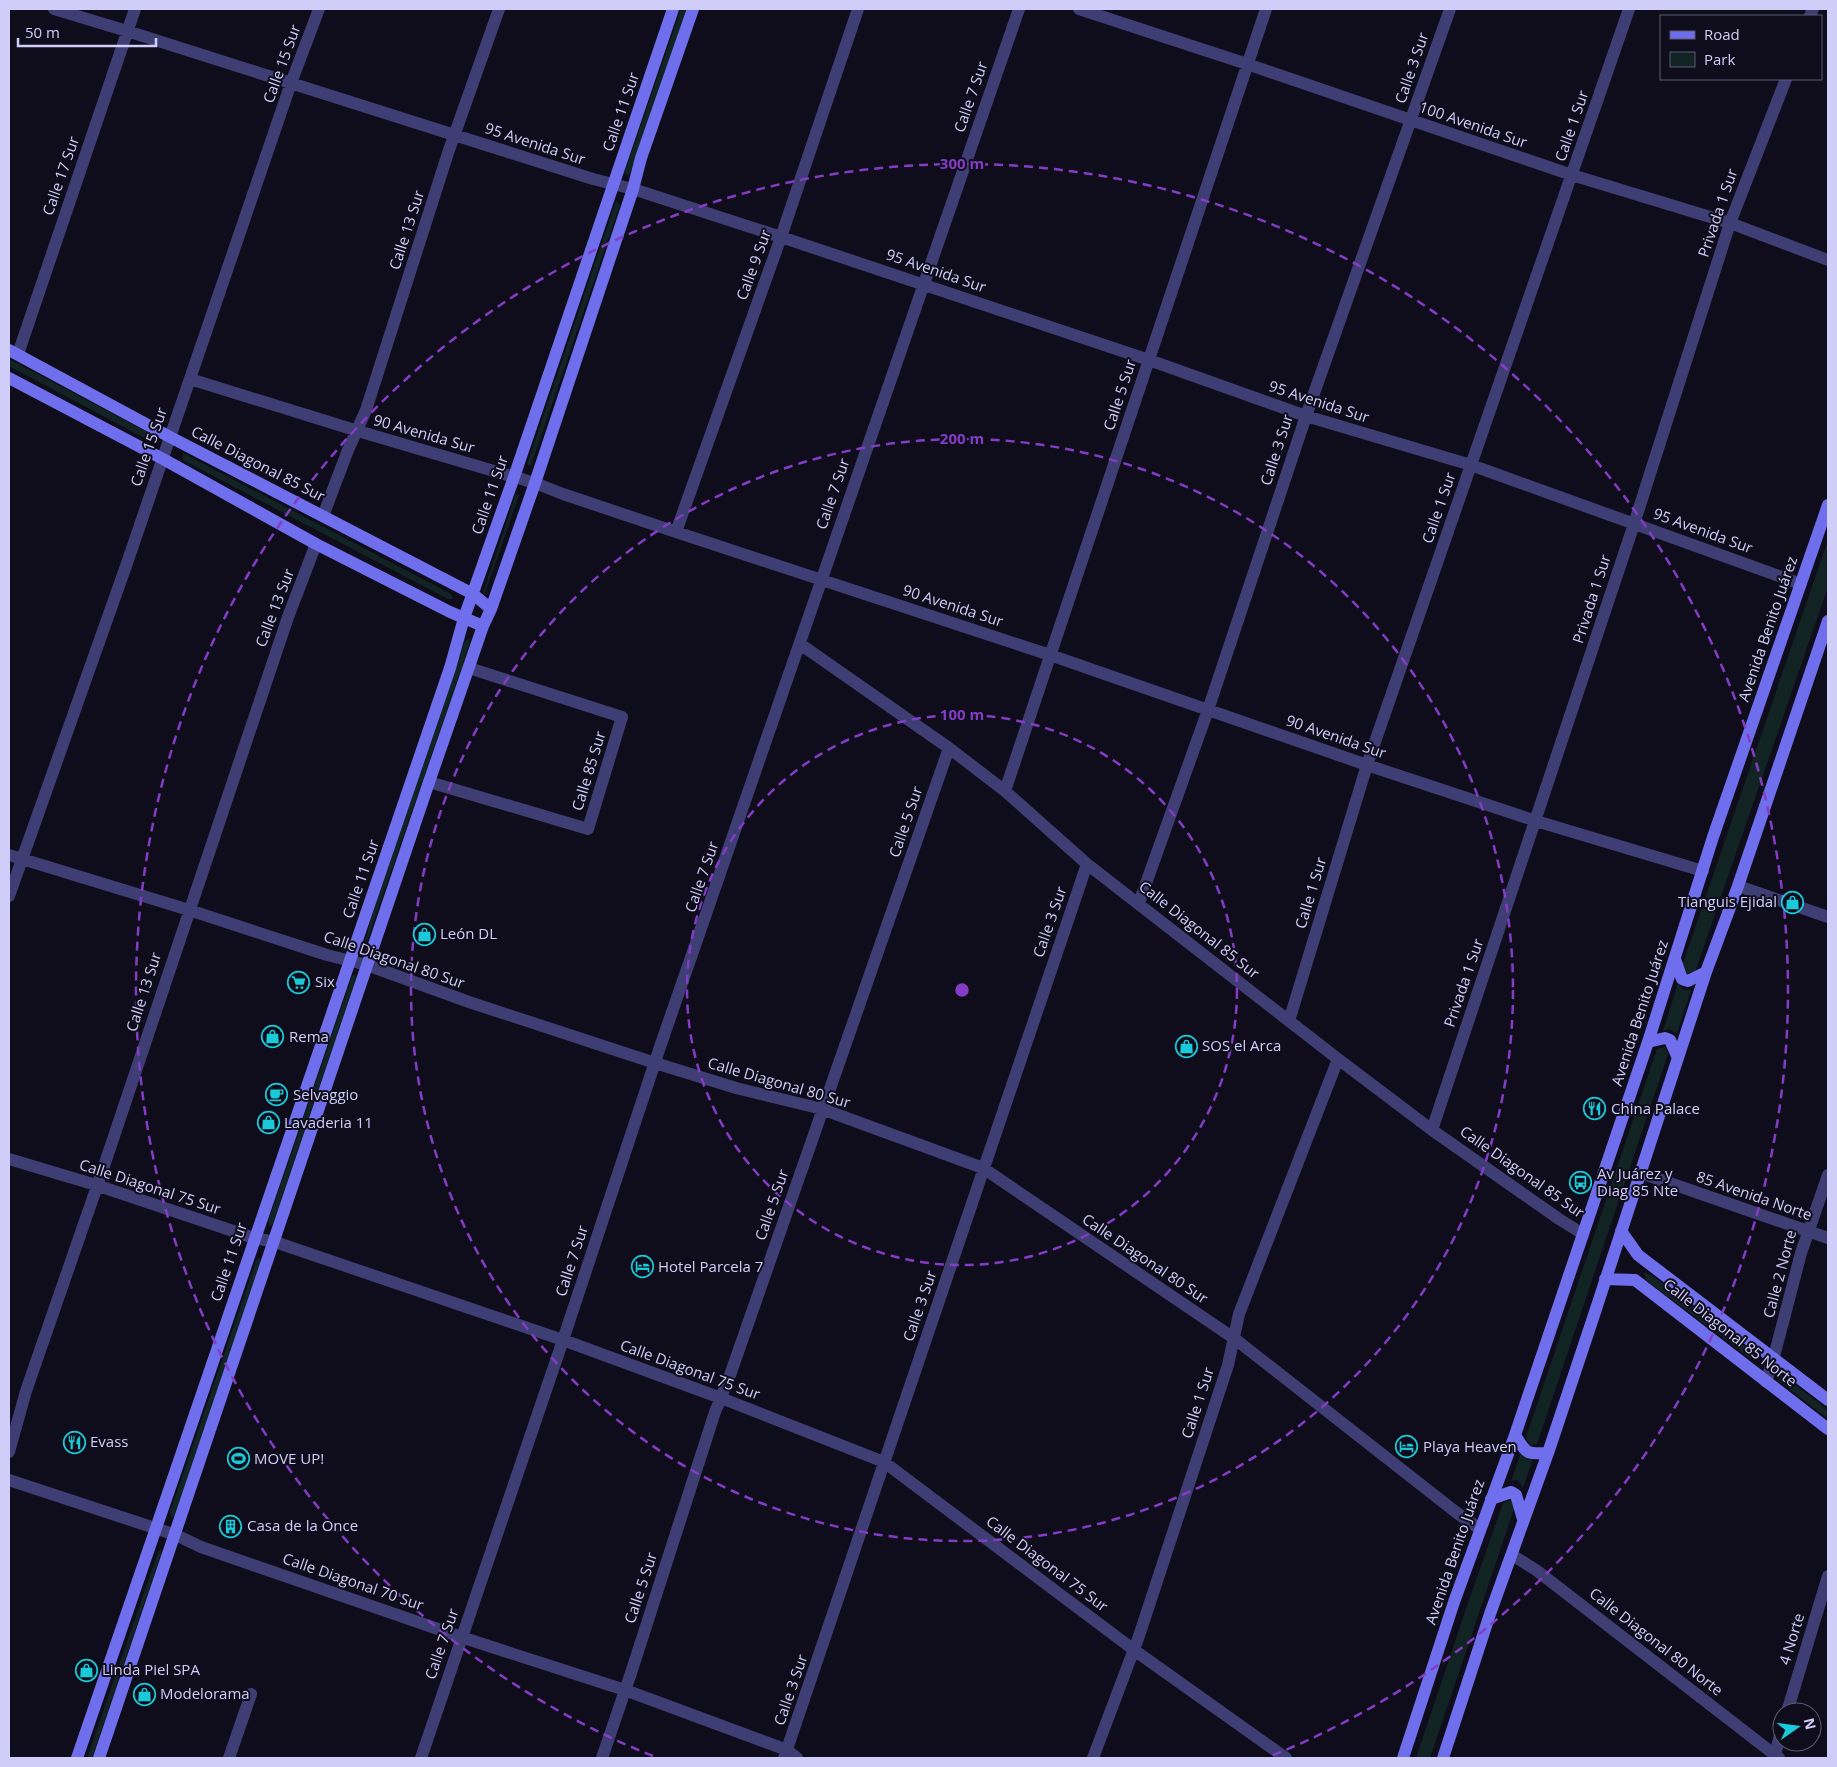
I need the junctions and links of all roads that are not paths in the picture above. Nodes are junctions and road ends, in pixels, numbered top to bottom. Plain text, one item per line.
1 (54, 9) edge
2 (135, 9) edge
3 (319, 9) edge
4 (499, 9) edge
5 (672, 9) edge
6 (693, 9) edge
7 (858, 9) edge
8 (1019, 9) edge
9 (1079, 9) edge
10 (1266, 9) edge
11 (1450, 9) edge
12 (1629, 9) edge
13 (127, 31) junction
14 (1247, 64) junction
15 (1786, 80) edge
16 (291, 83) junction
17 (1410, 121) junction
18 (454, 135) junction
19 (1572, 175) junction
20 (612, 185) junction
21 (633, 189) junction
22 (1730, 224) junction
23 (781, 237) junction
24 (1828, 260) edge
25 (923, 284) junction
26 (13, 352) edge
27 (1149, 360) junction
28 (190, 379) junction
29 (9, 380) edge
30 (1306, 416) junction
31 (358, 431) junction
32 (170, 437) junction
33 (163, 459) junction
34 (1471, 465) junction
35 (514, 477) junction
36 (535, 483) junction
37 (1828, 504) edge
38 (323, 516) junction
39 (1634, 524) junction
40 (676, 532) junction
41 (316, 544) junction
42 (821, 580) junction
43 (1801, 584) junction
44 (472, 594) junction
45 (491, 609) junction
46 (464, 618) junction
47 (1828, 622) edge
48 (483, 626) junction
49 (800, 644) junction
50 (1050, 655) junction
51 (469, 668) junction
52 (1208, 710) junction
53 (948, 748) junction
54 (1367, 765) junction
55 (429, 782) junction
56 (1005, 791) junction
57 (1536, 821) junction
58 (9, 855) edge
59 (22, 859) junction
60 (1087, 864) junction
61 (1702, 871) junction
62 (1738, 886) junction
63 (9, 896) edge
64 (1139, 903) junction
65 (189, 910) junction
66 (1828, 917) edge
67 (1675, 959) junction
68 (351, 962) junction
69 (367, 965) junction
70 (1706, 972) junction
71 (1288, 1021) junction
72 (1648, 1042) junction
73 (1678, 1058) junction
74 (1338, 1059) junction
75 (655, 1064) junction
76 (822, 1109) junction
77 (1432, 1130) junction
78 (9, 1158) edge
79 (984, 1168) junction
80 (1641, 1173) junction
81 (1828, 1175) edge
82 (96, 1185) junction
83 (1621, 1231) junction
84 (1808, 1232) junction
85 (1583, 1234) junction
86 (254, 1238) junction
87 (1828, 1238) edge
88 (275, 1242) junction
89 (1605, 1279) junction
90 (564, 1340) junction
91 (1235, 1340) junction
92 (1774, 1358) junction
93 (1766, 1382) junction
94 (721, 1398) junction
95 (1828, 1400) edge
96 (1828, 1429) edge
97 (1515, 1435) junction
98 (9, 1452) edge
99 (1548, 1452) junction
100 (884, 1462) junction
101 (9, 1480) edge
102 (1491, 1499) junction
103 (1523, 1519) junction
104 (156, 1529) junction
105 (1480, 1529) junction
106 (176, 1535) junction
107 (1512, 1555) junction
108 (1828, 1576) edge
109 (461, 1637) junction
110 (1134, 1650) junction
111 (625, 1690) junction
112 (251, 1694) dead end
113 (1789, 1702) edge
114 (790, 1756) edge
115 (1777, 1756) edge
116 (77, 1758) edge
117 (99, 1758) edge
118 (229, 1758) edge
119 (421, 1758) edge
120 (602, 1758) edge
121 (1093, 1758) edge
122 (1286, 1758) edge
123 (1403, 1758) edge
124 (1443, 1758) edge

1 - 13 street, 95 Avenida Sur
2 - 13 street, Calle 17 Sur
3 - 16 street, Calle 15 Sur
4 - 18 street, Calle 13 Sur
5 - 20 main road, Calle 11 Sur
6 - 21 main road
7 - 23 street, Calle 9 Sur
8 - 25 street, Calle 7 Sur
9 - 14 street, 100 Avenida Sur
10 - 14 street, Calle 5 Sur
11 - 17 street, Calle 3 Sur
12 - 19 street, Calle 1 Sur
13 - 16 street, 95 Avenida Sur
13 - 26 street, Calle 17 Sur
14 - 17 street, 100 Avenida Sur
14 - 27 street, Calle 5 Sur
15 - 22 street, Privada 1 Sur
16 - 18 street, 95 Avenida Sur
16 - 28 street, Calle 15 Sur
17 - 19 street, 100 Avenida Sur
17 - 30 street, Calle 3 Sur
18 - 20 street, 95 Avenida Sur
18 - 31 street, Calle 13 Sur
19 - 22 street, 100 Avenida Sur
19 - 34 street, Calle 1 Sur
20 - 21 street, 95 Avenida Sur
20 - 35 main road, Calle 11 Sur
21 - 23 street, 95 Avenida Sur
21 - 36 main road
22 - 24 street, 100 Avenida Sur
22 - 39 street, Privada 1 Sur
23 - 25 street, 95 Avenida Sur
23 - 40 street, Calle 9 Sur
25 - 27 street, 95 Avenida Sur
25 - 42 street, Calle 7 Sur
26 - 32 main road, Calle Diagonal 85 Sur
27 - 30 street, 95 Avenida Sur
27 - 50 street, Calle 5 Sur
28 - 31 street, 90 Avenida Sur
28 - 32 street, Calle 15 Sur
29 - 33 main road
30 - 34 street, 95 Avenida Sur
30 - 52 street, Calle 3 Sur
31 - 35 street, 90 Avenida Sur
31 - 38 street, Calle 13 Sur
32 - 33 street, Calle 15 Sur
32 - 38 main road, Calle Diagonal 85 Sur
33 - 41 main road
33 - 59 street, Calle 15 Sur
34 - 39 street, 95 Avenida Sur
34 - 54 street, Calle 1 Sur
35 - 36 street, 90 Avenida Sur
35 - 44 main road, Calle 11 Sur
36 - 40 street, 90 Avenida Sur
36 - 45 main road
37 - 43 main road, Avenida Benito Juárez
38 - 44 main road, Calle Diagonal 85 Sur
39 - 43 street, 95 Avenida Sur
39 - 57 street, Privada 1 Sur
40 - 42 street, 90 Avenida Sur
41 - 46 main road
41 - 65 street, Calle 13 Sur
42 - 49 street, Calle 7 Sur
42 - 50 street, 90 Avenida Sur
43 - 61 main road, Avenida Benito Juárez
44 - 45 main road, Calle Diagonal 85 Sur
44 - 46 main road, Calle 11 Sur
45 - 48 main road
46 - 48 main road
46 - 68 main road, Calle 11 Sur
47 - 62 main road
48 - 51 main road
49 - 53 street, Calle Diagonal 85 Sur
49 - 75 street, Calle 7 Sur
50 - 52 street, 90 Avenida Sur
50 - 56 street, Calle 5 Sur
51 - 55 main road
51 - 55 street, Calle 85 Sur
52 - 54 street, 90 Avenida Sur
52 - 64 street, Calle 3 Sur
53 - 56 street, Calle Diagonal 85 Sur
53 - 76 street, Calle 5 Sur
54 - 57 street, 90 Avenida Sur
54 - 71 street, Calle 1 Sur
55 - 69 main road
56 - 60 street, Calle Diagonal 85 Sur
57 - 61 street, 90 Avenida Sur
57 - 77 street, Privada 1 Sur
58 - 59 street, Calle Diagonal 80 Sur
59 - 63 street, Calle 15 Sur
59 - 65 street, Calle Diagonal 80 Sur
60 - 64 street, Calle Diagonal 85 Sur
60 - 79 street, Calle 3 Sur
61 - 67 main road, Avenida Benito Juárez
62 - 66 street
62 - 70 main road
64 - 71 street, Calle Diagonal 85 Sur
65 - 68 street, Calle Diagonal 80 Sur
65 - 82 street, Calle 13 Sur
67 - 70 main road
67 - 72 main road, Avenida Benito Juárez
68 - 69 street, Calle Diagonal 80 Sur
68 - 86 main road, Calle 11 Sur
69 - 75 street, Calle Diagonal 80 Sur
69 - 88 main road
70 - 73 main road
71 - 74 street, Calle Diagonal 85 Sur
72 - 73 main road
72 - 85 main road, Avenida Benito Juárez
73 - 80 main road
74 - 77 street, Calle Diagonal 85 Sur
74 - 91 street, Calle 1 Sur
75 - 76 street, Calle Diagonal 80 Sur
75 - 90 street, Calle 7 Sur
76 - 79 street, Calle Diagonal 80 Sur
76 - 94 street, Calle 5 Sur
77 - 85 street, Calle Diagonal 85 Sur
78 - 82 street, Calle Diagonal 75 Sur
79 - 91 street, Calle Diagonal 80 Sur
79 - 100 street, Calle 3 Sur
80 - 83 main road
80 - 84 street, 85 Avenida Norte
81 - 84 street, Calle 2 Norte
82 - 86 street, Calle Diagonal 75 Sur
82 - 98 street, Calle 13 Sur
83 - 89 main road
83 - 92 main road, Calle Diagonal 85 Norte
84 - 87 street, 85 Avenida Norte
84 - 92 street, Calle 2 Norte
85 - 97 main road, Avenida Benito Juárez
86 - 88 street, Calle Diagonal 75 Sur
86 - 104 main road, Calle 11 Sur
88 - 90 street, Calle Diagonal 75 Sur
88 - 106 main road
89 - 93 main road, Calle Diagonal 85 Norte
89 - 99 main road
90 - 94 street, Calle Diagonal 75 Sur
90 - 109 street, Calle 7 Sur
91 - 105 street, Calle Diagonal 80 Sur
91 - 110 street, Calle 1 Sur
92 - 93 street, Calle 2 Norte
92 - 95 main road, Calle Diagonal 85 Norte
93 - 96 main road, Calle Diagonal 85 Norte
94 - 100 street, Calle Diagonal 75 Sur
94 - 111 street, Calle 5 Sur
97 - 99 main road
97 - 102 main road, Avenida Benito Juárez
99 - 103 main road
100 - 110 street, Calle Diagonal 75 Sur
100 - 114 street, Calle 3 Sur
101 - 104 street, Calle Diagonal 70 Sur
102 - 103 main road
102 - 105 main road, Avenida Benito Juárez
103 - 107 main road
104 - 106 street, Calle Diagonal 70 Sur
104 - 116 main road, Calle 11 Sur
105 - 123 main road, Avenida Benito Juárez
106 - 109 street, Calle Diagonal 70 Sur
106 - 117 main road
107 - 115 street, Calle Diagonal 80 Norte
107 - 124 main road
108 - 113 street, 4 Norte
109 - 111 street, Calle Diagonal 70 Sur
109 - 119 street, Calle 7 Sur
110 - 121 street, Calle 1 Sur
110 - 122 street, Calle Diagonal 75 Sur
111 - 114 street, Calle Diagonal 70 Sur
111 - 120 street, Calle 5 Sur
112 - 118 street

